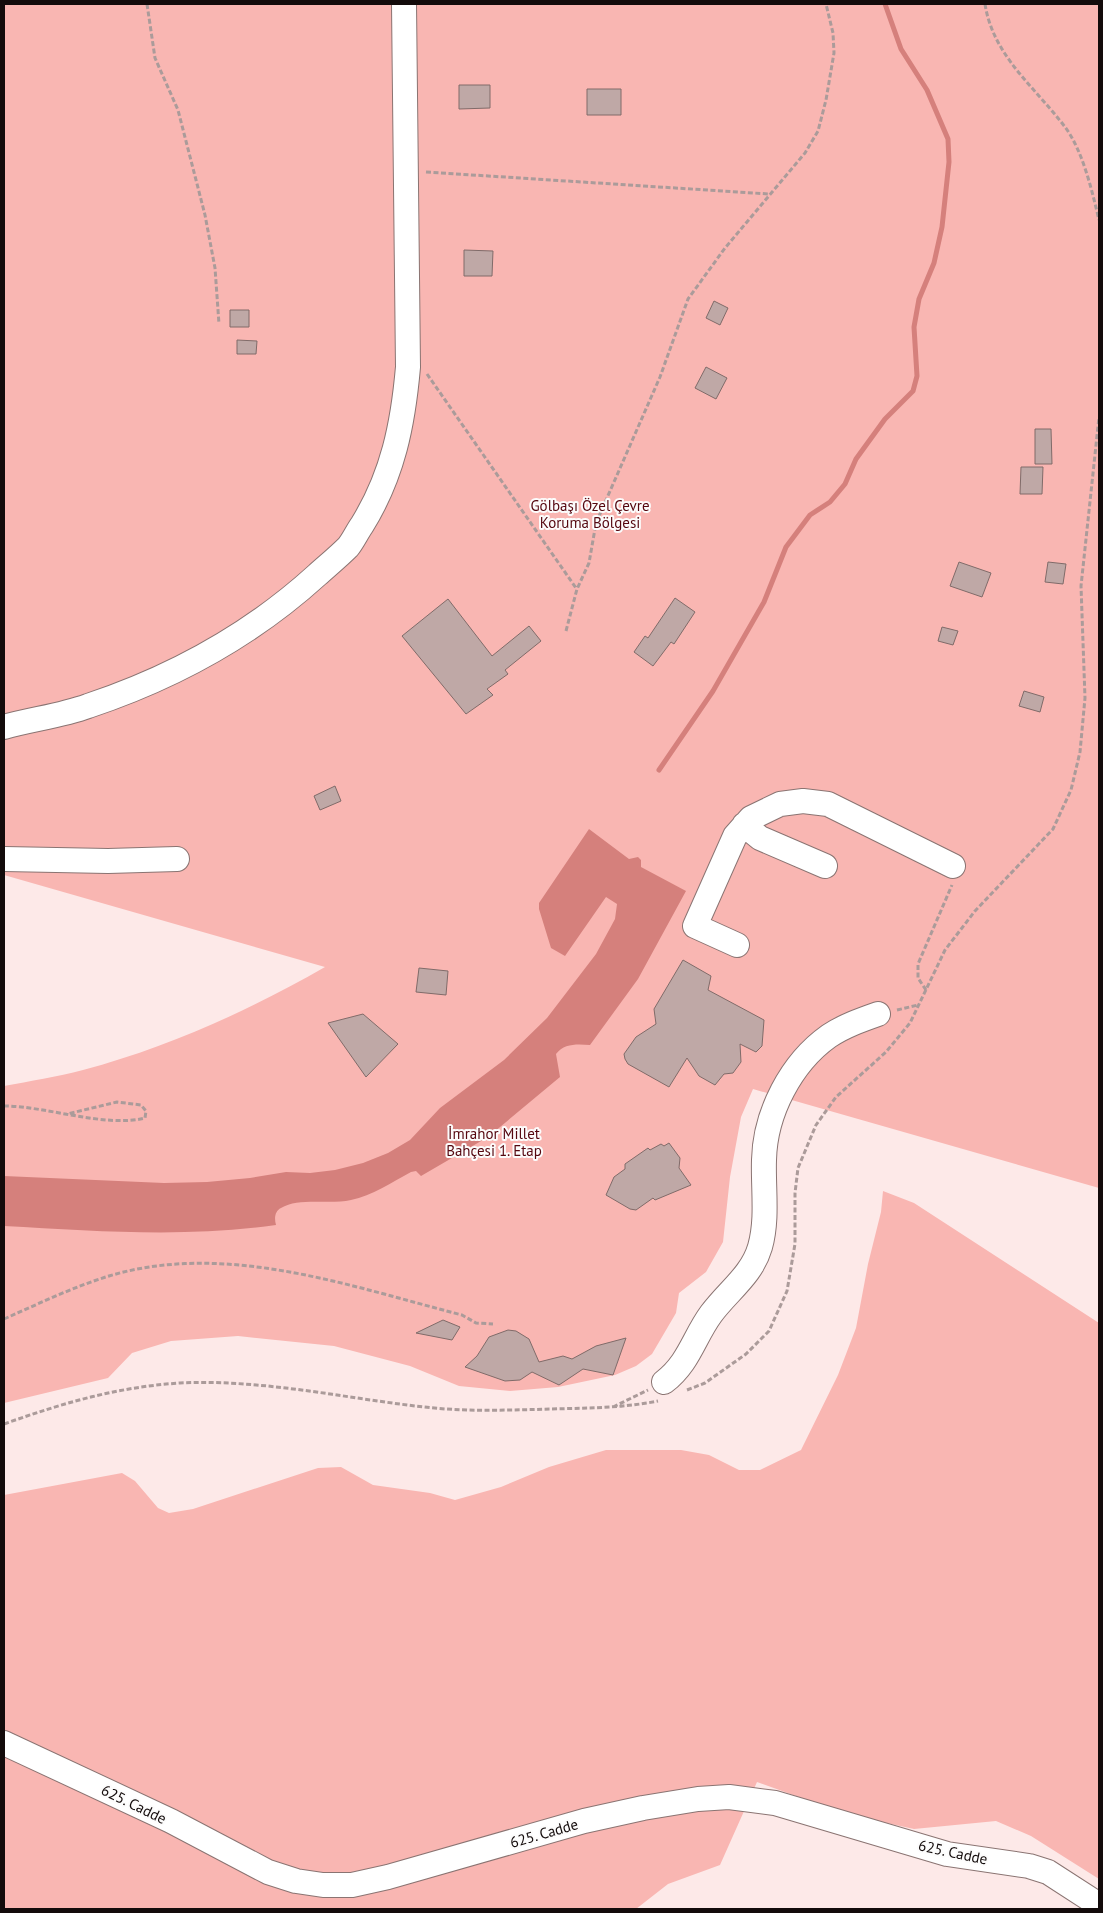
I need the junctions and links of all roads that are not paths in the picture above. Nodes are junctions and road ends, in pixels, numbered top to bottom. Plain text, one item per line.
1 (404, 4) edge
2 (4, 727) edge
3 (744, 825) junction
4 (4, 859) edge
5 (177, 859) dead end
6 (826, 866) dead end
7 (953, 866) road end
8 (737, 945) dead end
9 (878, 1014) dead end
10 (670, 1391) road end
11 (4, 1743) edge
12 (1099, 1905) edge

1 - 2 street
3 - 6 street
3 - 7 street
3 - 8 street
4 - 5 street
9 - 10 street
11 - 12 street, 625. Cadde

